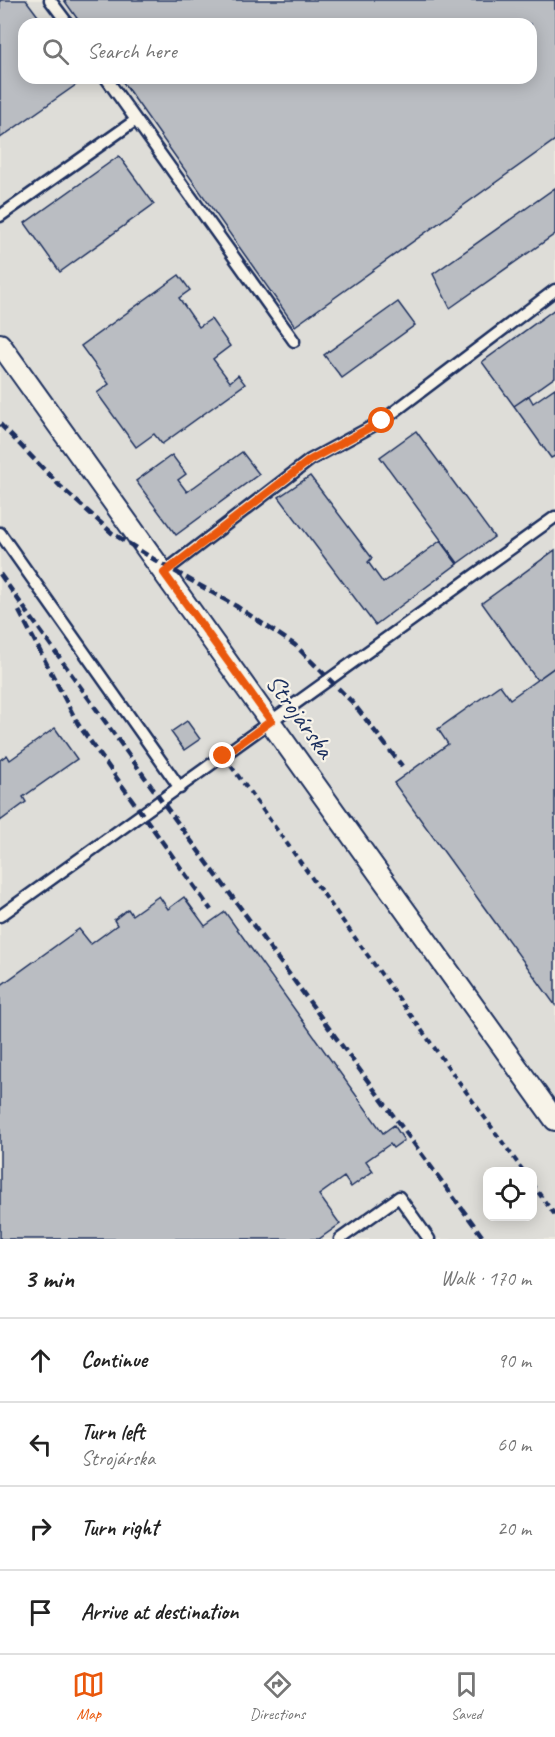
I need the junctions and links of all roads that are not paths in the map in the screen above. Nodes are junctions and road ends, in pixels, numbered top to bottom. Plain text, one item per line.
1 (50, 0) edge
2 (64, 18) edge
3 (110, 84) edge
4 (136, 120) junction
5 (0, 216) edge
6 (555, 290) edge
7 (294, 341) dead end
8 (0, 344) edge
9 (555, 517) edge
10 (0, 533) edge
11 (164, 573) junction
12 (271, 721) junction
13 (180, 788) junction
14 (0, 916) edge
15 (555, 1120) edge
16 (340, 1239) edge
17 (429, 1239) edge

1 - 2 lane
3 - 4 lane
4 - 5 lane
4 - 7 lane
6 - 11 lane
8 - 11 street, Strojárska
9 - 12 lane
10 - 13 lane
11 - 12 street, Strojárska
12 - 13 lane
12 - 15 street, Strojárska
13 - 14 lane
16 - 17 lane

